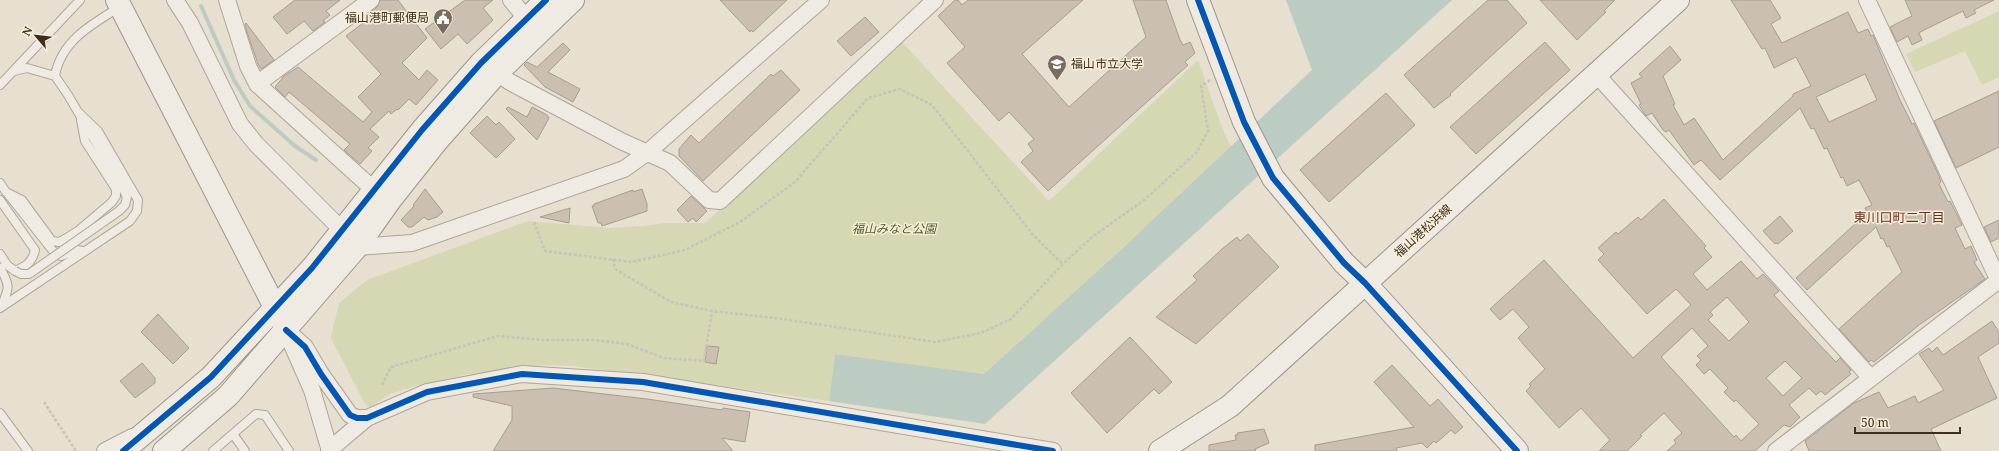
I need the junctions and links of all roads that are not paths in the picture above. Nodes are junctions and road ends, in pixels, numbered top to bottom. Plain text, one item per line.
1 (80, 0) edge
2 (175, 0) edge
3 (227, 0) edge
4 (371, 0) edge
5 (511, 0) edge
6 (546, 0) edge
7 (573, 0) edge
8 (820, 0) edge
9 (935, 0) edge
10 (1198, 0) edge
11 (1678, 0) edge
12 (1867, 0) edge
13 (119, 4) edge
14 (526, 18) junction
15 (14, 71) junction
16 (497, 73) junction
17 (1596, 74) junction
18 (55, 76) junction
19 (257, 84) junction
20 (0, 85) edge
21 (78, 112) junction
22 (648, 152) junction
23 (0, 183) edge
24 (374, 190) junction
25 (6, 192) junction
26 (0, 200) edge
27 (342, 230) junction
28 (358, 247) junction
29 (82, 251) junction
30 (0, 254) edge
31 (0, 268) edge
32 (15, 271) junction
33 (1999, 280) edge
34 (1365, 283) junction
35 (276, 307) junction
36 (0, 308) edge
37 (286, 330) junction
38 (1870, 377) junction
39 (0, 413) edge
40 (368, 418) junction
41 (147, 432) junction
42 (233, 434) junction
43 (1796, 444) edge
44 (218, 449) edge
45 (330, 450) edge
46 (28, 451) edge
47 (105, 451) edge
48 (123, 451) edge
49 (164, 451) edge
50 (245, 451) edge
51 (289, 451) edge
52 (1053, 451) edge
53 (1160, 451) edge
54 (1517, 451) edge
55 (1776, 451) edge

1 - 15 lane
2 - 27 street
3 - 19 street
4 - 19 street
5 - 14 street
6 - 14 street
7 - 16 street
8 - 22 street
9 - 22 street
10 - 34 street
11 - 17 street, 福山港松浜線
12 - 33 street
13 - 18 lane
13 - 35 street
14 - 24 street
15 - 18 lane
15 - 20 lane
16 - 22 street
16 - 28 street
17 - 34 street, 福山港松浜線
17 - 38 street
18 - 21 lane
19 - 24 street
21 - 25 lane
21 - 29 lane
21 - 32 lane, bridge
22 - 28 street
23 - 25 lane
24 - 27 street
25 - 29 lane
26 - 32 lane
27 - 35 street
28 - 37 street
29 - 36 lane
30 - 32 lane
31 - 36 lane
33 - 38 street
34 - 53 street, 福山港松浜線
34 - 54 street
35 - 37 street
35 - 41 street
37 - 40 street
37 - 45 street
37 - 49 street
38 - 43 street
39 - 46 lane
40 - 45 street
40 - 52 street
41 - 47 street
41 - 48 street
42 - 44 lane
42 - 50 lane
42 - 51 lane
43 - 55 street

